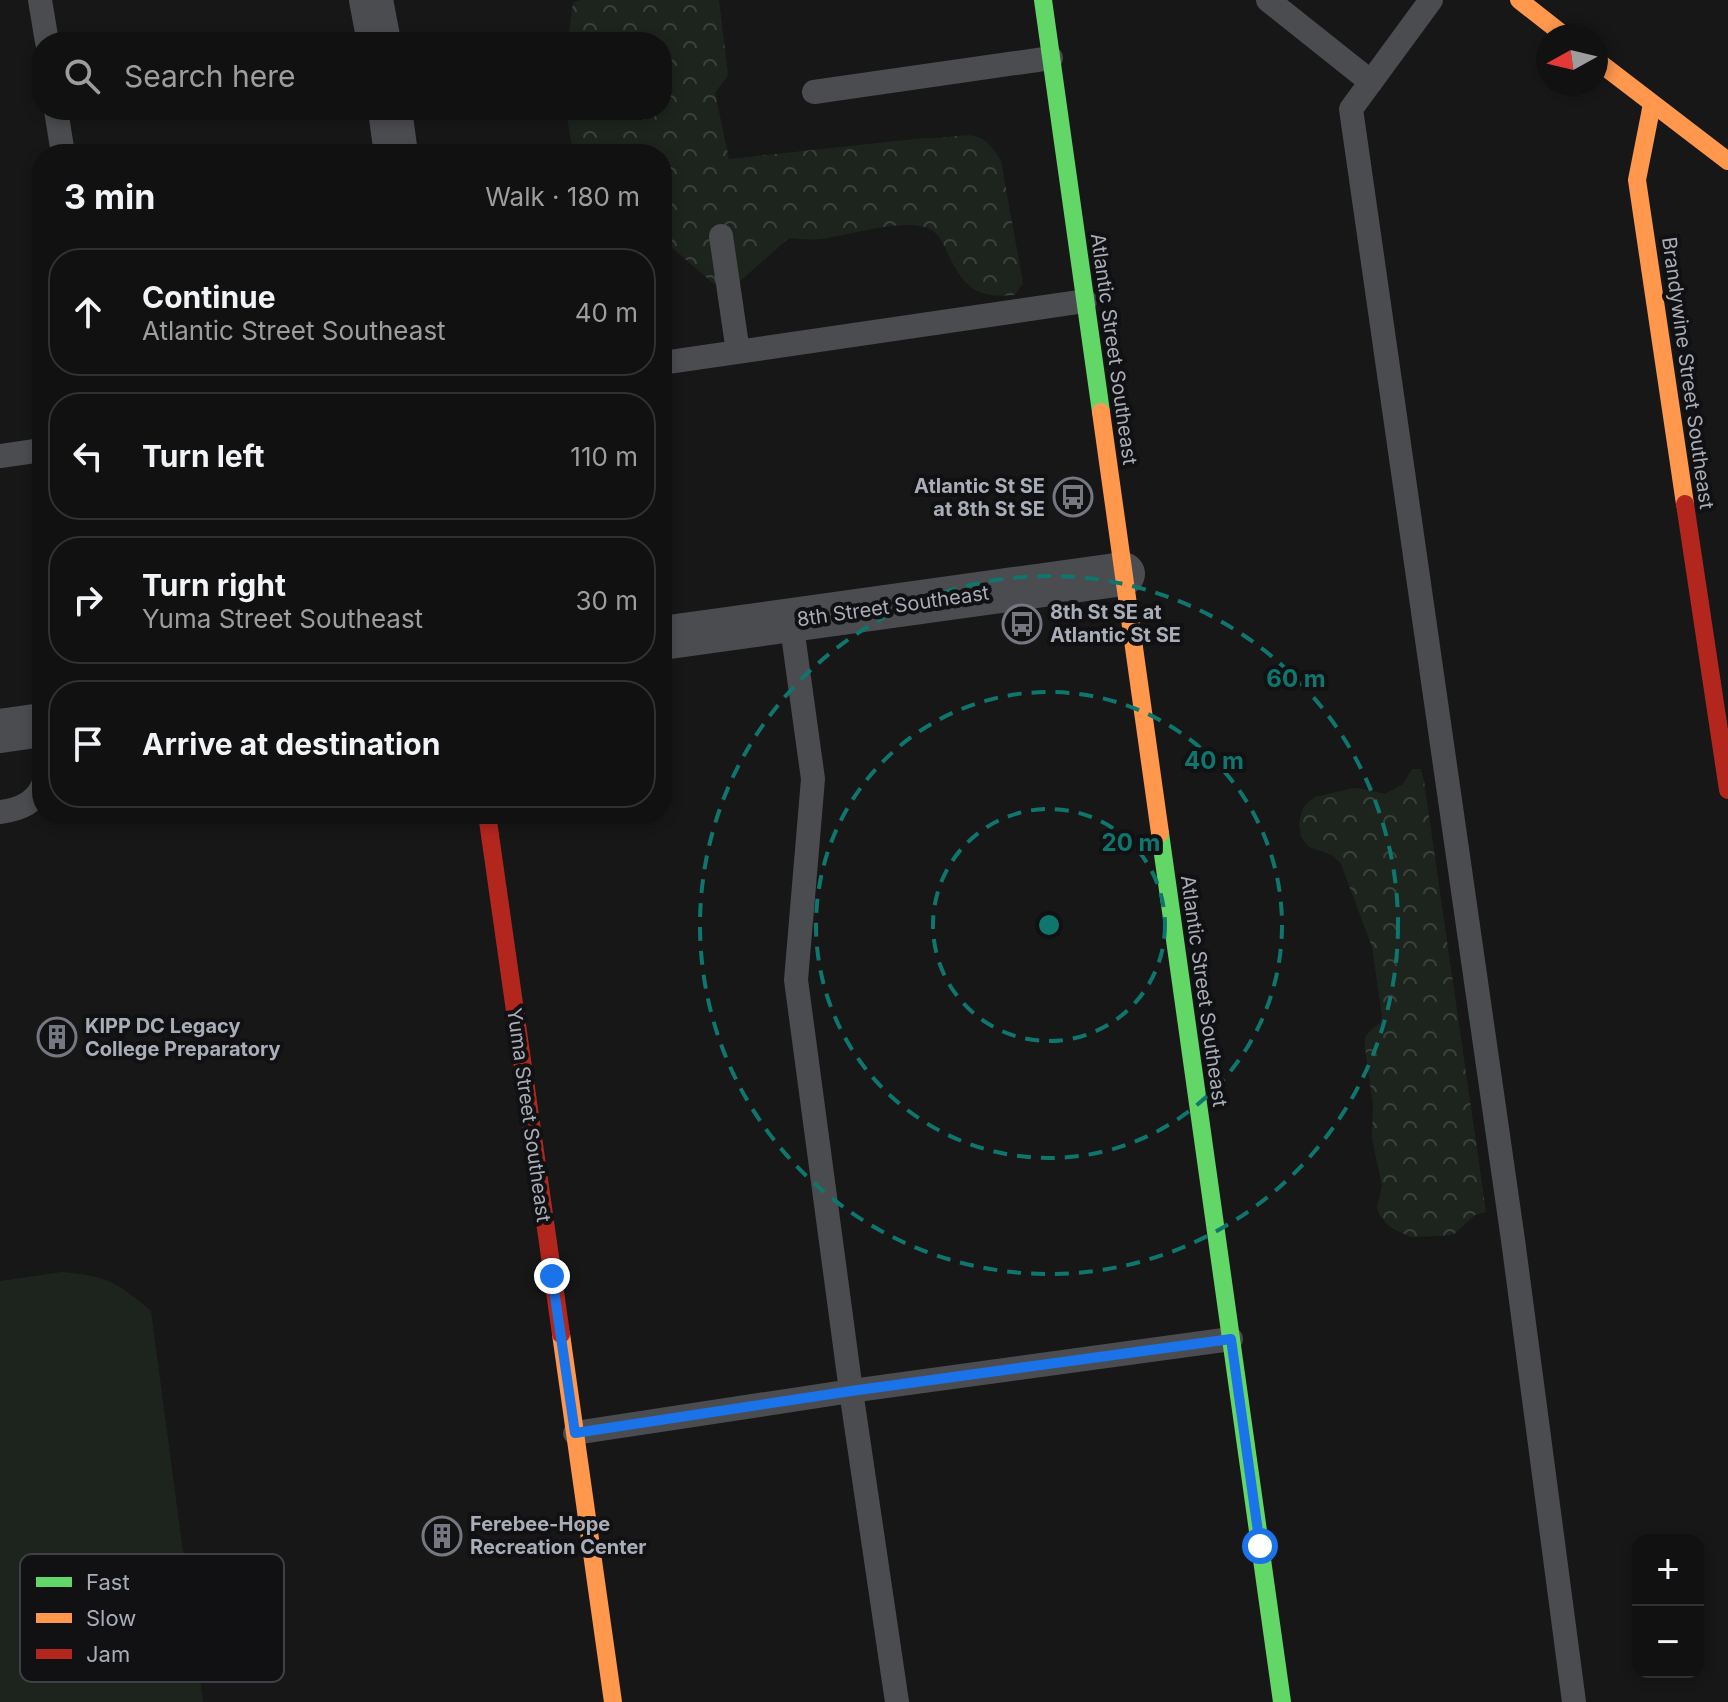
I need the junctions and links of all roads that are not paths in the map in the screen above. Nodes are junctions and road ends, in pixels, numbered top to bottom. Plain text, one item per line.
1 (40, 0) edge
2 (371, 0) edge
3 (1043, 0) edge
4 (1268, 0) edge
5 (1431, 0) edge
6 (1519, 0) edge
7 (1550, 24) edge
8 (45, 32) edge
9 (377, 32) edge
10 (1051, 58) junction
11 (1608, 69) edge
12 (1371, 82) junction
13 (814, 92) dead end
14 (1652, 104) junction
15 (58, 120) edge
16 (391, 120) edge
17 (61, 144) edge
18 (395, 144) edge
19 (1728, 161) edge
20 (721, 236) dead end
21 (1085, 301) junction
22 (738, 352) junction
23 (672, 362) edge
24 (32, 451) edge
25 (0, 456) edge
26 (1123, 574) junction
27 (791, 620) junction
28 (672, 637) edge
29 (1728, 790) edge
30 (32, 801) edge
31 (0, 812) edge
32 (488, 824) edge
33 (1231, 1339) junction
34 (851, 1391) junction
35 (575, 1433) junction
36 (613, 1702) edge
37 (897, 1702) edge
38 (1282, 1702) edge
39 (1574, 1702) edge

1 - 8 lane
2 - 9 street
3 - 10 street, Atlantic Street Southeast
4 - 12 lane
5 - 12 lane
6 - 7 street
10 - 13 lane
10 - 21 street, Atlantic Street Southeast
11 - 14 street
12 - 39 lane
14 - 19 street
14 - 29 street, Brandywine Street Southeast
15 - 17 lane
16 - 18 street
20 - 22 lane
21 - 22 lane
21 - 26 street, Atlantic Street Southeast
22 - 23 lane
24 - 25 lane
26 - 27 street, 8th Street Southeast
26 - 33 street, Atlantic Street Southeast
27 - 28 street, 8th Street Southeast
27 - 34 lane
30 - 31 lane
32 - 35 street, Yuma Street Southeast
33 - 34 lane
33 - 38 street, Atlantic Street Southeast
34 - 35 lane
34 - 37 lane
35 - 36 street, Yuma Street Southeast

